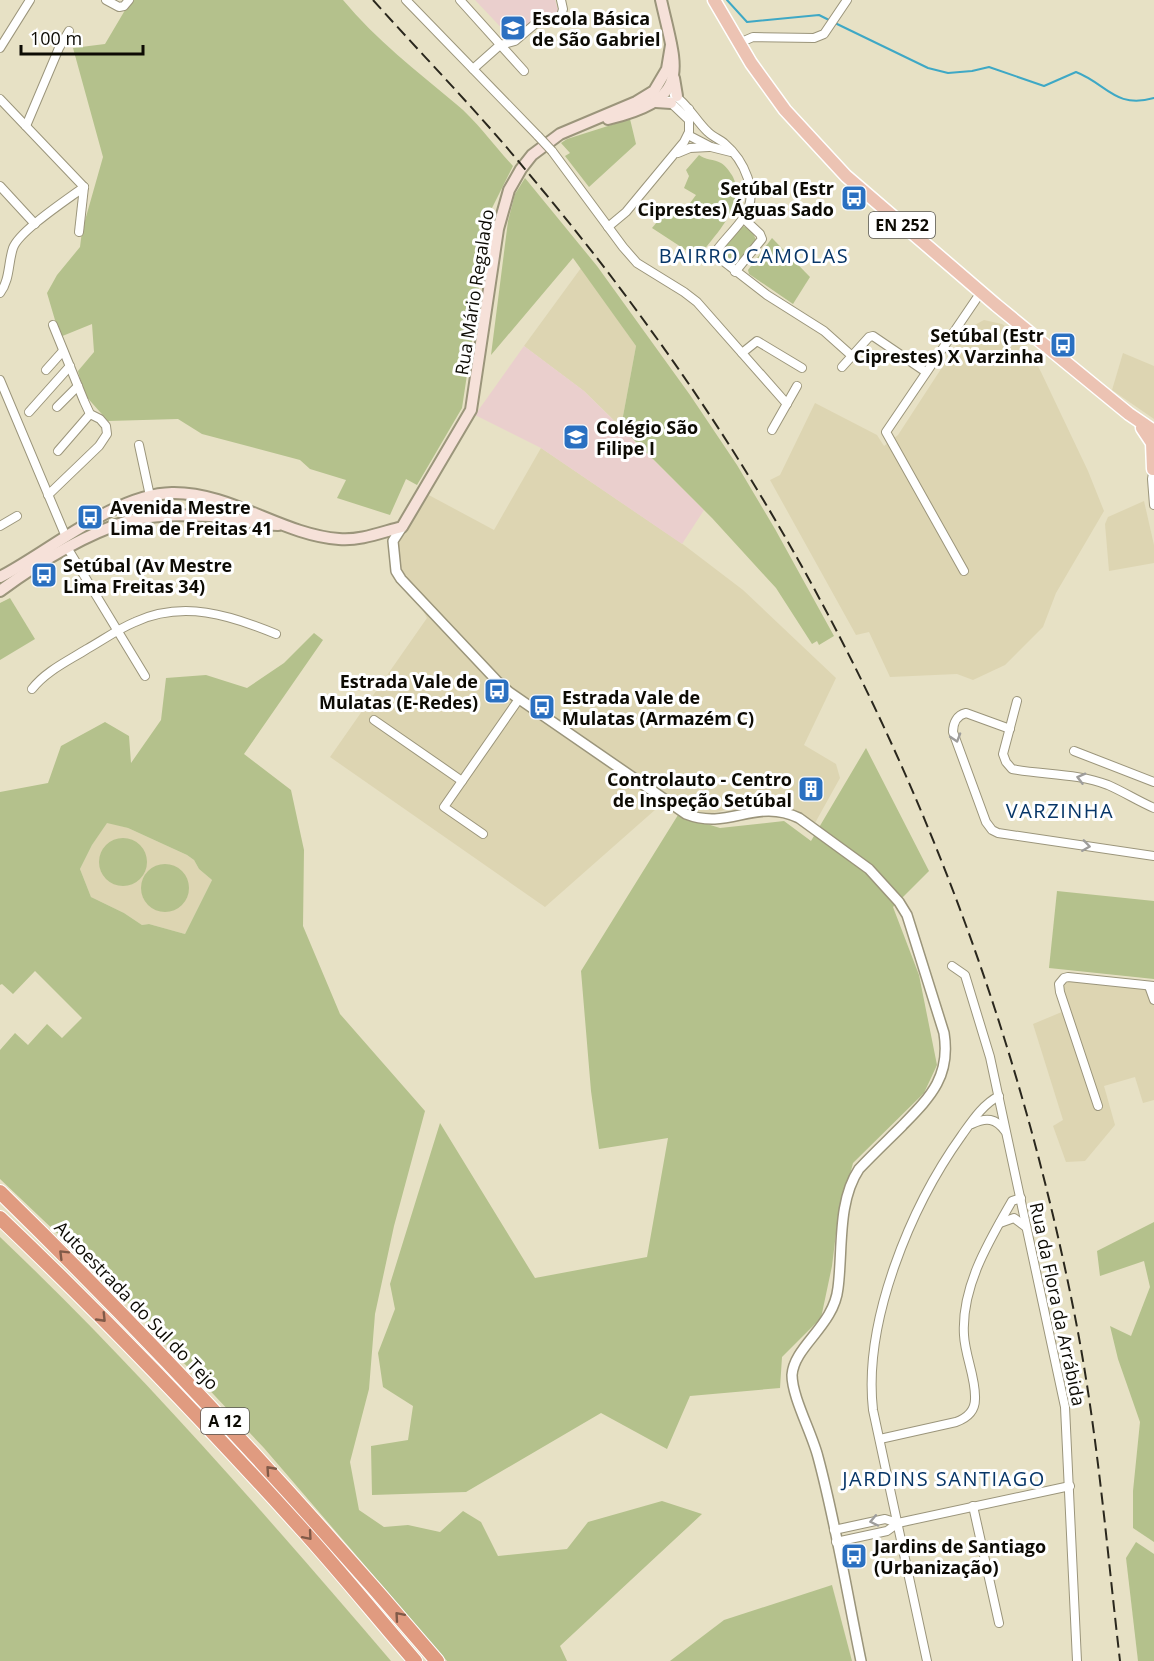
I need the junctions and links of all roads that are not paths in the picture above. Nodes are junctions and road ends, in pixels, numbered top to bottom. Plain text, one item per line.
1 (30, 0) edge
2 (106, 0) edge
3 (406, 0) edge
4 (460, 0) edge
5 (561, 0) edge
6 (661, 0) edge
7 (714, 0) edge
8 (847, 0) edge
9 (129, 1) edge
10 (0, 31) edge
11 (69, 31) dead end
12 (8, 36) junction
13 (740, 43) junction
14 (500, 45) junction
15 (671, 45) junction
16 (0, 48) edge
17 (473, 69) junction
18 (524, 71) dead end
19 (674, 78) junction
20 (661, 90) junction
21 (0, 99) edge
22 (674, 100) junction
23 (656, 102) junction
24 (689, 109) junction
25 (689, 120) junction
26 (26, 126) junction
27 (579, 127) junction
28 (688, 135) junction
29 (711, 135) junction
30 (711, 147) junction
31 (732, 152) junction
32 (674, 156) junction
33 (0, 186) edge
34 (84, 187) junction
35 (743, 218) junction
36 (36, 224) junction
37 (608, 227) junction
38 (79, 232) dead end
39 (735, 272) junction
40 (0, 292) edge
41 (981, 292) junction
42 (53, 325) dead end
43 (63, 351) junction
44 (742, 353) junction
45 (852, 356) junction
46 (70, 366) junction
47 (842, 367) dead end
48 (802, 368) dead end
49 (46, 370) dead end
50 (927, 372) junction
51 (0, 380) edge
52 (78, 386) junction
53 (797, 386) dead end
54 (787, 404) junction
55 (57, 407) dead end
56 (29, 412) dead end
57 (90, 414) junction
58 (1129, 414) junction
59 (772, 430) dead end
60 (1154, 431) edge
61 (140, 445) dead end
62 (58, 451) dead end
63 (1154, 468) edge
64 (164, 494) junction
65 (48, 495) junction
66 (150, 496) junction
67 (1154, 500) edge
68 (136, 501) junction
69 (165, 515) junction
70 (17, 516) dead end
71 (141, 519) junction
72 (284, 525) junction
73 (0, 526) edge
74 (402, 527) junction
75 (67, 543) junction
76 (964, 571) dead end
77 (0, 577) edge
78 (0, 591) edge
79 (118, 631) junction
80 (276, 634) dead end
81 (145, 676) dead end
82 (32, 689) dead end
83 (519, 699) junction
84 (1017, 701) dead end
85 (374, 720) dead end
86 (1010, 729) junction
87 (1074, 751) dead end
88 (462, 781) junction
89 (1154, 782) edge
90 (1154, 808) edge
91 (483, 834) dead end
92 (1154, 856) edge
93 (952, 966) dead end
94 (1152, 986) edge
95 (1154, 1000) edge
96 (999, 1096) junction
97 (1098, 1106) dead end
98 (968, 1126) junction
99 (1007, 1136) junction
100 (0, 1192) edge
101 (1021, 1198) junction
102 (0, 1218) edge
103 (999, 1224) junction
104 (1027, 1228) junction
105 (880, 1439) junction
106 (1070, 1486) junction
107 (973, 1506) junction
108 (898, 1523) junction
109 (850, 1527) junction
110 (834, 1530) junction
111 (852, 1539) junction
112 (836, 1542) junction
113 (999, 1623) dead end
114 (415, 1661) edge
115 (437, 1661) edge
116 (861, 1661) edge
117 (927, 1661) edge
118 (1077, 1661) edge

1 - 12 street
2 - 9 street
3 - 17 street
4 - 14 street
5 - 14 street
6 - 15 main road
7 - 13 main road, EN 252
8 - 13 street
10 - 12 street
11 - 26 street
12 - 16 street
13 - 41 main road, EN 252
14 - 17 street
14 - 18 street
15 - 19 main road
15 - 20 main road
17 - 37 street, bridge
19 - 20 main road
19 - 22 main road
20 - 22 street
20 - 23 main road, Rua Mário Regalado
20 - 27 main road, Rua Mário Regalado
21 - 26 street
22 - 23 main road
22 - 24 street
22 - 25 street
23 - 27 main road, Rua Mário Regalado
24 - 25 street
24 - 29 street
25 - 28 street
26 - 34 street
27 - 74 main road, Rua Mário Regalado
28 - 29 street
28 - 30 street
28 - 32 street
29 - 31 street
30 - 31 street
30 - 32 street
31 - 35 street
32 - 37 street
33 - 36 street
34 - 36 street
34 - 38 street
35 - 39 street
35 - 39 street
36 - 40 street
37 - 44 street
39 - 45 street
41 - 50 street
41 - 58 main road, EN 252
42 - 43 street
43 - 46 street
43 - 49 street
44 - 48 street
44 - 54 street
45 - 47 street
45 - 50 street
46 - 52 street
46 - 56 street
50 - 76 street
51 - 65 street
52 - 55 street
52 - 57 street
53 - 54 street
54 - 59 street
57 - 62 street
57 - 65 street
58 - 60 main road, EN 252
58 - 63 main road
61 - 66 street
63 - 67 street
64 - 66 main road
64 - 69 main road
64 - 72 main road
65 - 75 street
66 - 68 main road
68 - 71 main road
68 - 75 main road
69 - 71 main road
69 - 72 main road
70 - 73 street
71 - 75 main road
72 - 74 main road
74 - 83 street
75 - 77 main road
75 - 78 main road
75 - 79 street
79 - 80 street
79 - 81 street
79 - 82 street
83 - 88 street
83 - 110 street
84 - 86 street
85 - 88 street
90 -> 86 street
86 -> 92 street
87 - 89 street
88 - 91 street
93 - 96 street, Rua da Flora da Arrábida
94 - 95 street
94 - 97 street
96 - 98 street
96 - 99 street, Rua da Flora da Arrábida
98 - 99 street
98 - 105 street
99 - 101 street, Rua da Flora da Arrábida
115 -> 100 highway, Autoestrada do Sul do Tejo / A 12
101 - 103 street
101 - 104 street, Rua da Flora da Arrábida
102 -> 114 highway, Autoestrada do Sul do Tejo / A 12
103 - 104 street
103 - 105 street
104 - 106 street, Rua da Flora da Arrábida
105 - 108 street
106 - 107 street
106 - 118 street, Rua da Flora da Arrábida
107 - 108 street
107 - 113 street
108 -> 109 street
108 - 111 street
108 - 117 street
109 - 110 street
109 - 111 street
110 - 112 street
111 - 112 street
112 - 116 street

